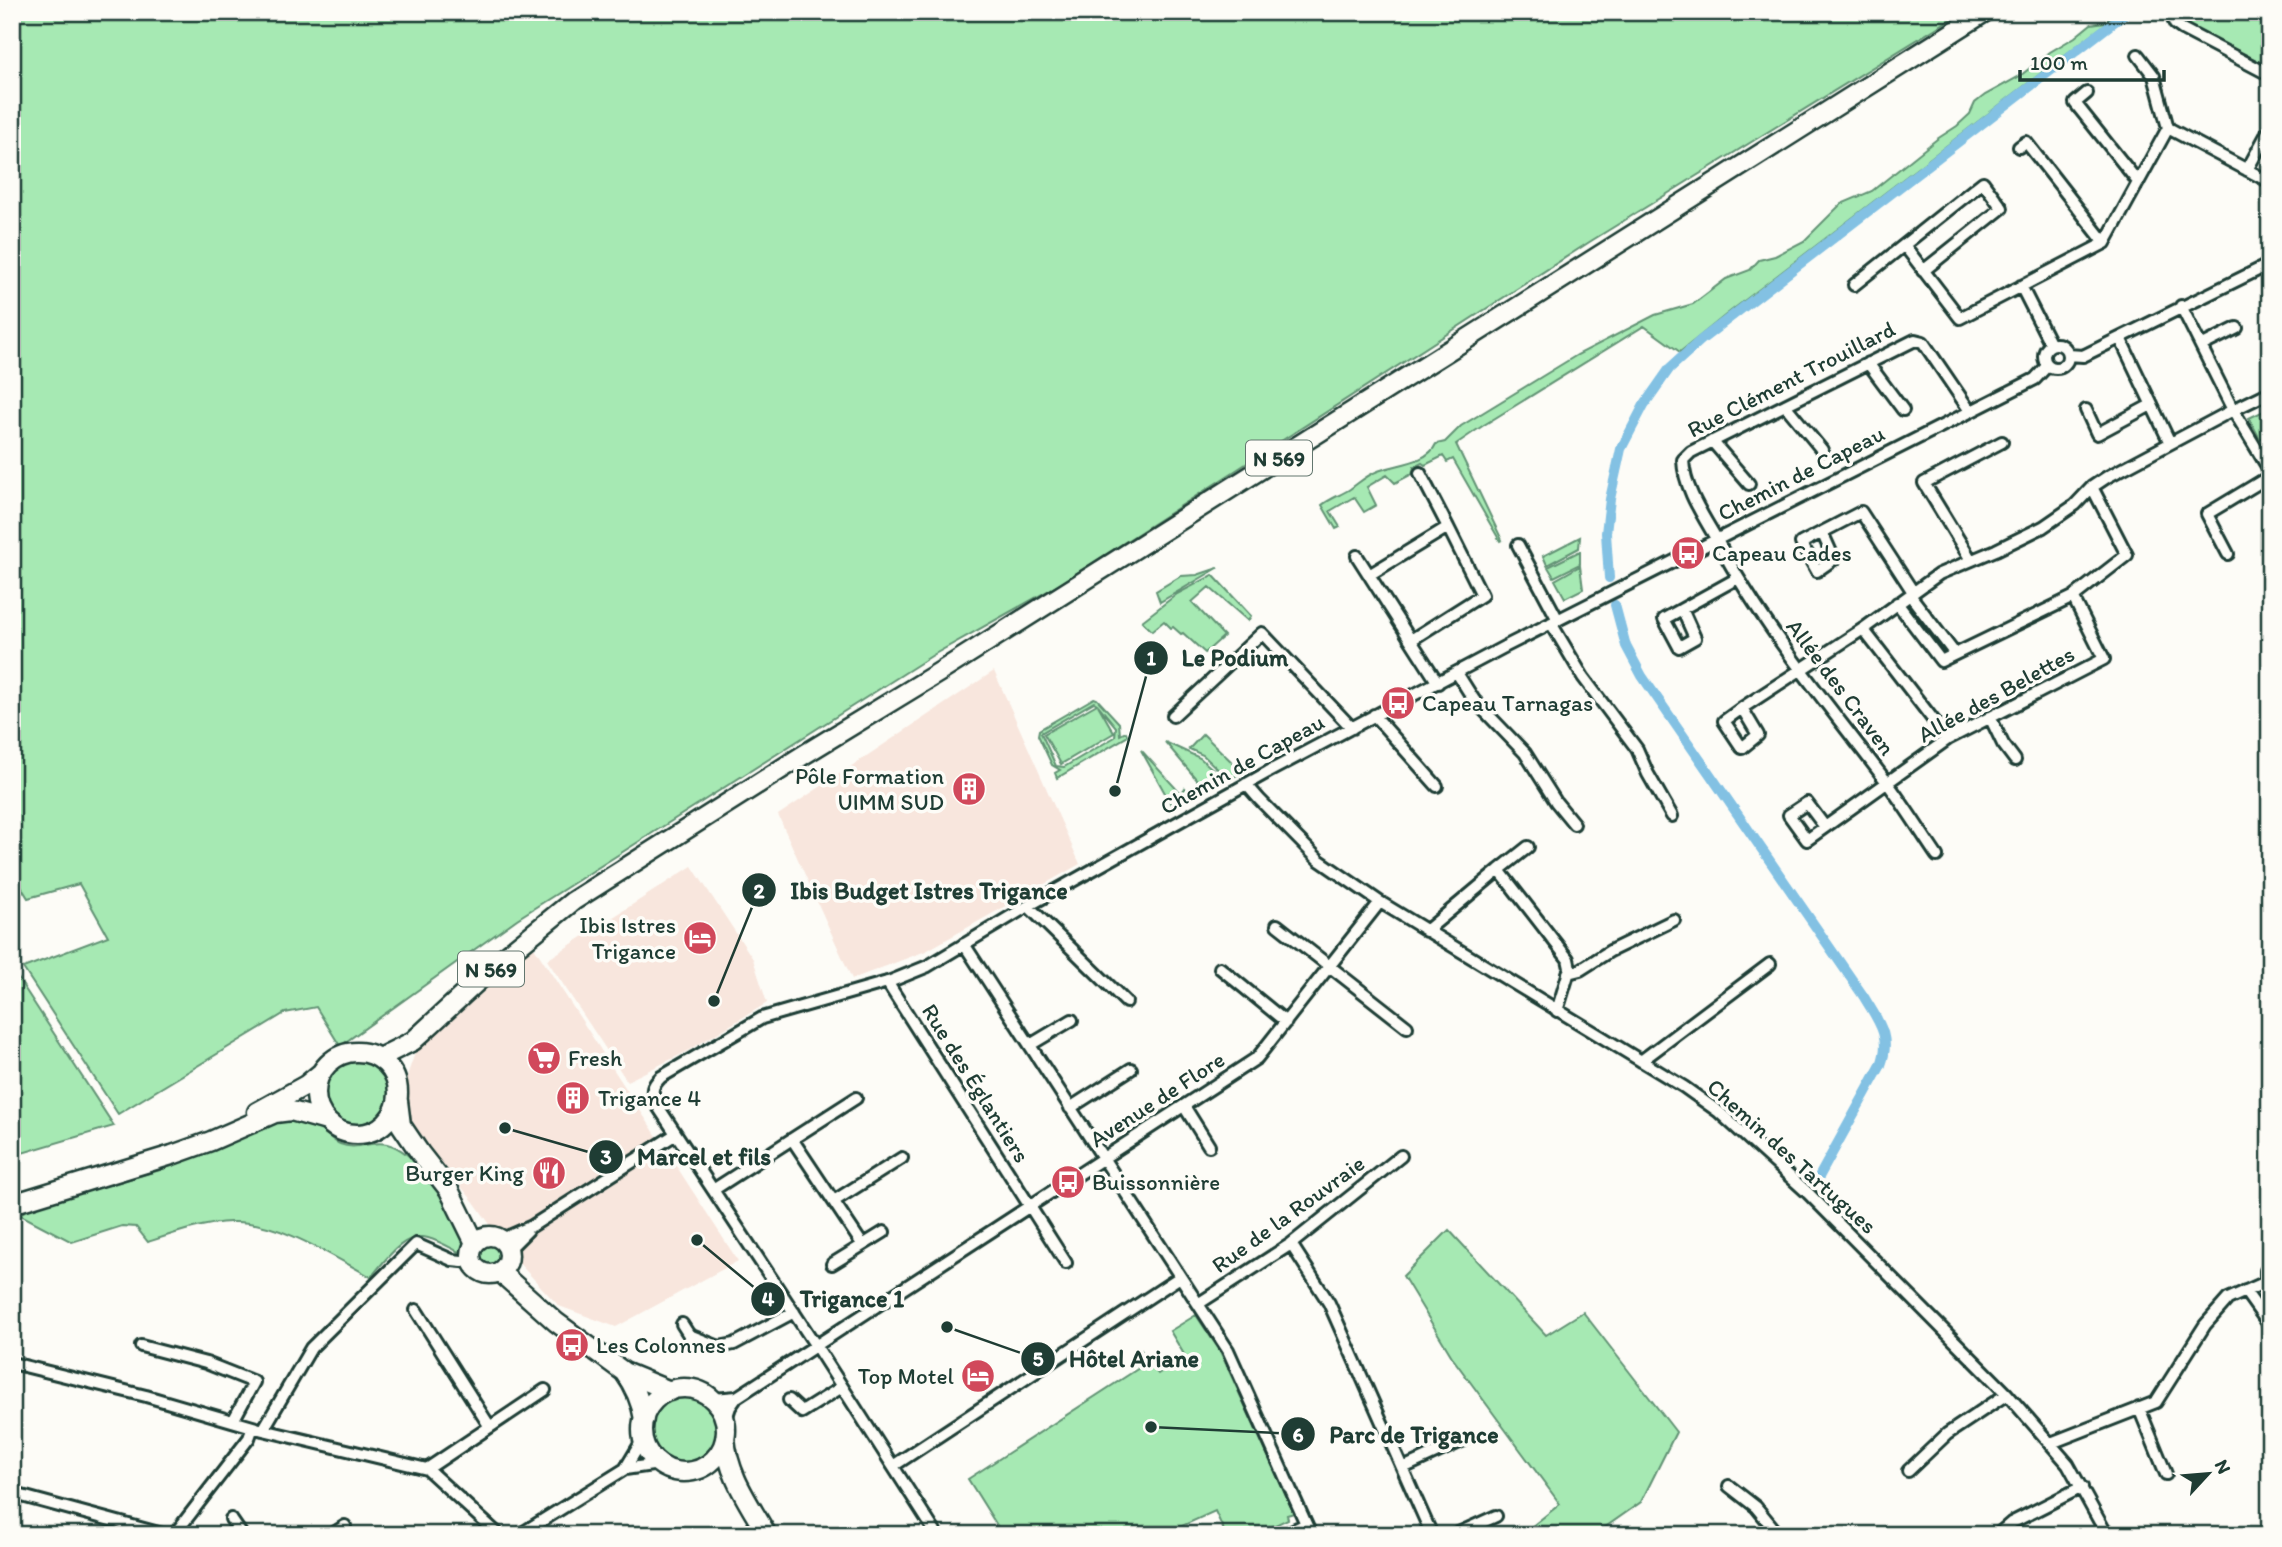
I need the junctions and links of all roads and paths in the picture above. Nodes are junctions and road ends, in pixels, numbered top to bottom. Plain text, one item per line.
1 (1984, 12) edge
2 (2170, 12) edge
3 (2138, 55) dead end
4 (2270, 75) edge
5 (2087, 93) dead end
6 (2168, 128) junction
7 (2270, 128) edge
8 (2019, 147) dead end
9 (2247, 170) junction
10 (2138, 182) junction
11 (2270, 182) edge
12 (2105, 243) junction
13 (1904, 245) junction
14 (2270, 264) edge
15 (1923, 271) junction
16 (1854, 285) dead end
17 (2021, 286) junction
18 (2181, 306) junction
19 (2237, 328) dead end
20 (2120, 338) junction
21 (2051, 345) junction
22 (2201, 346) junction
23 (2068, 355) junction
24 (1868, 363) junction
25 (2048, 365) junction
26 (2268, 393) edge
27 (1785, 405) junction
28 (2151, 405) junction
29 (1903, 410) dead end
30 (2233, 410) junction
31 (1970, 411) junction
32 (2086, 411) dead end
33 (1712, 441) junction
34 (2001, 442) dead end
35 (2170, 443) junction
36 (1822, 450) dead end
37 (1420, 473) dead end
38 (2270, 474) edge
39 (1749, 484) dead end
40 (2092, 487) junction
41 (1448, 527) junction
42 (1822, 532) dead end
43 (1717, 540) junction
44 (1518, 545) dead end
45 (2228, 554) dead end
46 (1357, 556) dead end
47 (1971, 560) junction
48 (1369, 575) junction
49 (1738, 578) junction
50 (1912, 593) junction
51 (2073, 597) junction
52 (1898, 603) junction
53 (1682, 609) dead end
54 (1554, 622) junction
55 (1863, 629) junction
56 (1411, 640) junction
57 (1955, 654) junction
58 (1799, 670) junction
59 (1457, 673) junction
60 (1438, 683) junction
61 (1742, 708) dead end
62 (1374, 715) junction
63 (1173, 716) dead end
64 (1990, 717) junction
65 (1352, 727) junction
66 (1948, 739) junction
67 (2015, 761) dead end
68 (1247, 784) junction
69 (1887, 784) junction
70 (1437, 786) dead end
71 (1672, 816) dead end
72 (1574, 824) dead end
73 (1825, 827) dead end
74 (1528, 847) dead end
75 (1937, 856) dead end
76 (1499, 870) junction
77 (1380, 902) junction
78 (1028, 906) junction
79 (1674, 920) dead end
80 (1277, 925) dead end
81 (1426, 930) junction
82 (964, 944) junction
83 (1770, 964) dead end
84 (1330, 965) junction
85 (1220, 968) dead end
86 (1568, 973) junction
87 (887, 982) junction
88 (1126, 1003) dead end
89 (1557, 1011) junction
90 (1072, 1020) dead end
91 (1286, 1022) junction
92 (1407, 1027) dead end
93 (413, 1041) junction
94 (1030, 1045) junction
95 (379, 1058) junction
96 (1642, 1061) junction
97 (1131, 1069) dead end
98 (322, 1072) junction
99 (397, 1082) junction
100 (856, 1098) dead end
101 (398, 1101) junction
102 (1184, 1106) junction
103 (1070, 1108) junction
104 (327, 1121) junction
105 (367, 1133) junction
106 (226, 1134) junction
107 (676, 1134) junction
108 (792, 1139) junction
109 (1209, 1146) dead end
110 (420, 1153) junction
111 (1401, 1156) dead end
112 (902, 1158) dead end
113 (1104, 1160) junction
114 (713, 1190) junction
115 (834, 1201) junction
116 (12, 1204) edge
117 (1029, 1206) junction
118 (884, 1231) dead end
119 (862, 1244) junction
120 (1291, 1244) junction
121 (497, 1250) junction
122 (472, 1262) junction
123 (1066, 1263) dead end
124 (832, 1264) dead end
125 (2270, 1268) edge
126 (1180, 1277) junction
127 (2245, 1292) junction
128 (1198, 1304) junction
129 (416, 1310) dead end
130 (794, 1312) junction
131 (682, 1324) dead end
132 (2270, 1326) edge
133 (141, 1346) dead end
134 (816, 1346) junction
135 (12, 1363) edge
136 (625, 1372) junction
137 (842, 1387) junction
138 (545, 1390) dead end
139 (670, 1391) junction
140 (2007, 1394) junction
141 (710, 1397) junction
142 (737, 1397) junction
143 (789, 1400) dead end
144 (2139, 1408) junction
145 (643, 1419) junction
146 (233, 1421) junction
147 (490, 1427) junction
148 (258, 1428) junction
149 (725, 1430) junction
150 (643, 1439) junction
151 (1464, 1440) dead end
152 (2051, 1443) junction
153 (659, 1464) junction
154 (893, 1466) junction
155 (1403, 1468) junction
156 (428, 1469) junction
157 (625, 1469) junction
158 (697, 1470) junction
159 (1908, 1471) dead end
160 (2166, 1474) dead end
161 (1729, 1486) dead end
162 (2082, 1487) junction
163 (739, 1489) junction
164 (22, 1496) dead end
165 (1496, 1517) dead end
166 (231, 1519) dead end
167 (1306, 1524) junction
168 (345, 1526) dead end
169 (166, 1535) edge
170 (174, 1535) edge
171 (242, 1535) edge
172 (331, 1535) edge
173 (499, 1535) edge
174 (519, 1535) edge
175 (767, 1535) edge
176 (937, 1535) edge
177 (1283, 1535) edge
178 (1311, 1535) edge
179 (1432, 1535) edge
180 (1454, 1535) edge
181 (1779, 1535) edge
182 (1997, 1535) edge
183 (2107, 1535) edge

1 - 93 main road, N 569
2 - 4 street
3 - 6 street
5 - 10 street
6 - 9 street
6 - 10 street
7 - 9 street
8 - 12 street
9 - 11 street
10 - 12 street
12 - 17 street
13 - 15 street
13 - 15 street
13 - 16 street
14 - 18 street
15 - 17 street
17 - 21 street
18 - 20 street
18 - 22 street
19 - 22 street
20 - 23 street
20 - 28 street
21 - 23 street
21 - 25 street
22 - 30 street
23 - 25 street
24 - 27 street, Rue Clément Trouillard
24 - 29 street
24 - 31 street, Rue Clément Trouillard
25 - 31 street, Chemin de Capeau
26 - 30 street
27 - 33 street, Rue Clément Trouillard
27 - 36 street
28 - 32 street
28 - 35 street
30 - 35 street
30 - 38 street
31 - 43 street, Chemin de Capeau
33 - 39 street
33 - 43 street, Rue Clément Trouillard
34 - 47 street
35 - 40 street
37 - 41 street
38 - 45 street
40 - 47 street
40 - 51 street
41 - 48 street
41 - 56 street
42 - 50 street
43 - 49 street, Allée des Craven
43 - 54 street, Chemin de Capeau
44 - 54 street
46 - 48 street
47 - 50 street
48 - 56 street
49 - 53 street
49 - 58 street, Allée des Craven
50 - 52 street
50 - 57 street
51 - 57 street
51 - 64 street, Allée des Belettes
52 - 55 street
52 - 57 street
54 - 59 street, Chemin de Capeau
54 - 71 street
55 - 58 street
55 - 66 street
56 - 60 street
58 - 61 street
58 - 69 street, Allée des Craven
59 - 60 street, Chemin de Capeau
59 - 72 street
60 - 62 street, Chemin de Capeau
62 - 65 street, Chemin de Capeau
62 - 70 street
63 - 65 street
64 - 66 street, Allée des Belettes
64 - 67 street
65 - 68 street, Chemin de Capeau
66 - 69 street, Allée des Belettes
68 - 77 street, Chemin des Tartugues
68 - 78 street, Chemin de Capeau
69 - 73 street, Allée des Belettes
69 - 75 street, Allée des Craven
74 - 76 street
76 - 81 street
76 - 86 street
77 - 81 street, Chemin des Tartugues
77 - 84 street, Avenue de Flore
78 - 82 street, Chemin de Capeau
78 - 88 street
79 - 86 street
80 - 84 street
81 - 89 street, Chemin des Tartugues
82 - 87 street, Chemin de Capeau
82 - 94 street
83 - 96 street
84 - 91 street, Avenue de Flore
84 - 92 street
85 - 91 street
86 - 89 street
87 - 107 street, Chemin de Capeau
87 - 117 street, Rue des Églantiers
89 - 96 street, Chemin des Tartugues
90 - 94 street
91 - 102 street, Avenue de Flore
93 - 95 main road, N 569
93 - 99 main road, N 569
94 - 103 street
95 - 98 main road
95 - 99 main road
96 - 140 street, Chemin des Tartugues
97 - 103 street
98 - 104 main road
98 - 106 main road
99 - 101 main road, N 569
100 - 108 street
101 - 105 main road
101 - 110 main road
102 - 109 street
102 - 113 street, Avenue de Flore
103 - 113 street
104 - 105 main road
104 - 106 main road
105 - 110 main road
106 - 116 main road
107 - 114 street
107 - 121 street
108 - 114 street
108 - 115 street
110 - 121 main road
111 - 120 street, Rue de la Rouvraie
112 - 115 street
113 - 117 street, Avenue de Flore
113 - 126 street
114 - 130 street
115 - 119 street
117 - 123 street, Rue des Églantiers
117 - 134 street, Avenue de Flore
118 - 119 street
119 - 124 street
120 - 128 street, Rue de la Rouvraie
120 - 155 street
121 - 122 main road
121 - 122 main road
121 - 136 main road
122 - 148 street
125 - 127 street
126 - 128 street
126 - 154 street
127 - 132 street
127 - 144 street
128 - 167 street
129 - 147 street
130 - 131 street
130 - 134 street
133 - 146 street
134 - 137 street
134 - 142 street, Avenue de Flore
135 - 146 street
136 - 139 main road
136 - 145 main road
137 - 143 street
137 - 154 street
138 - 147 street
139 - 141 main road
139 - 145 main road
140 - 152 street, Chemin des Tartugues
140 - 159 street
141 - 142 street
141 - 149 main road
142 - 149 street
144 - 152 street
144 - 160 street
145 - 150 main road
146 - 148 street
147 - 156 street
148 - 156 street
148 - 170 street
149 - 158 main road
149 - 163 main road
150 - 153 main road
150 - 157 street
151 - 155 street
152 - 162 street, Chemin des Tartugues
153 - 157 street
153 - 158 main road
154 - 176 street
155 - 179 street
156 - 173 street
157 - 174 street
158 - 163 main road
161 - 181 street
162 - 182 street
162 - 183 street, Chemin des Tartugues
163 - 175 main road
164 - 169 street
165 - 180 street
166 - 171 street
167 - 177 street
167 - 178 street
168 - 172 street

